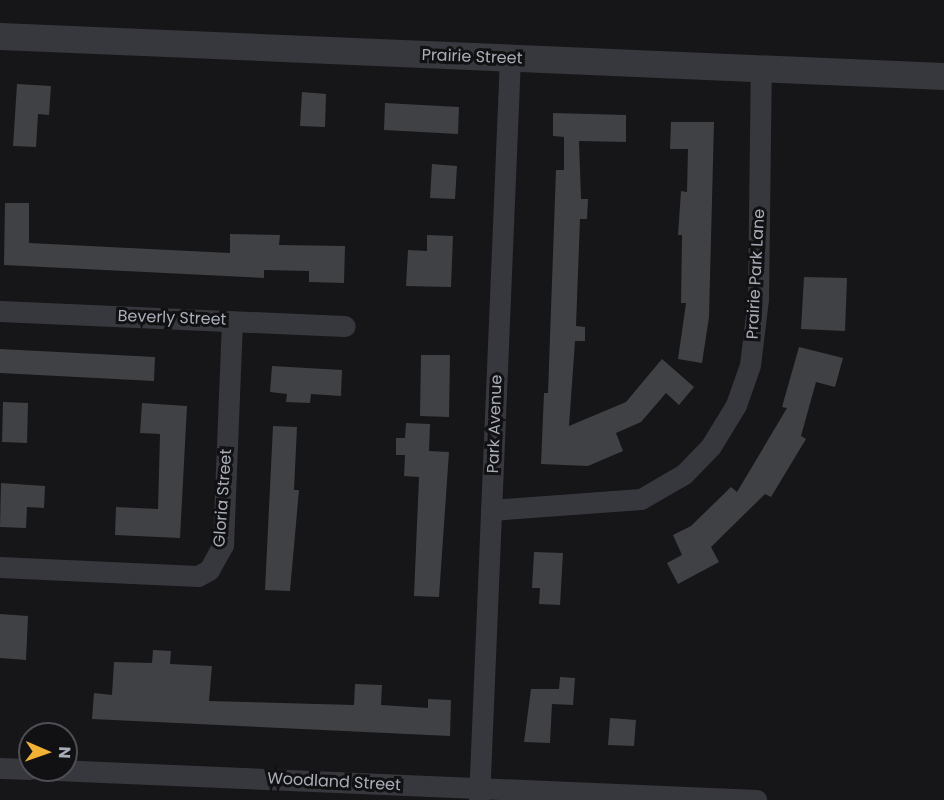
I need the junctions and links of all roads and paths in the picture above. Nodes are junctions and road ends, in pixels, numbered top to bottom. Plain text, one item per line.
1 (0, 36) edge
2 (510, 58) junction
3 (761, 69) junction
4 (944, 76) edge
5 (0, 312) edge
6 (232, 321) junction
7 (345, 326) dead end
8 (491, 510) junction
9 (0, 567) edge
10 (0, 768) edge
11 (18, 769) edge
12 (78, 771) edge
13 (479, 794) edge
14 (756, 800) edge

1 - 2 street, Prairie Street
2 - 3 street, Prairie Street
2 - 8 street, Park Avenue
3 - 4 street, Prairie Street
3 - 8 street, Prairie Park Lane
5 - 6 street, Beverly Street
6 - 7 street, Beverly Street
6 - 9 street, Gloria Street
8 - 13 street, Park Avenue
10 - 11 street
12 - 13 street, Woodland Street
13 - 14 street, Woodland Street

